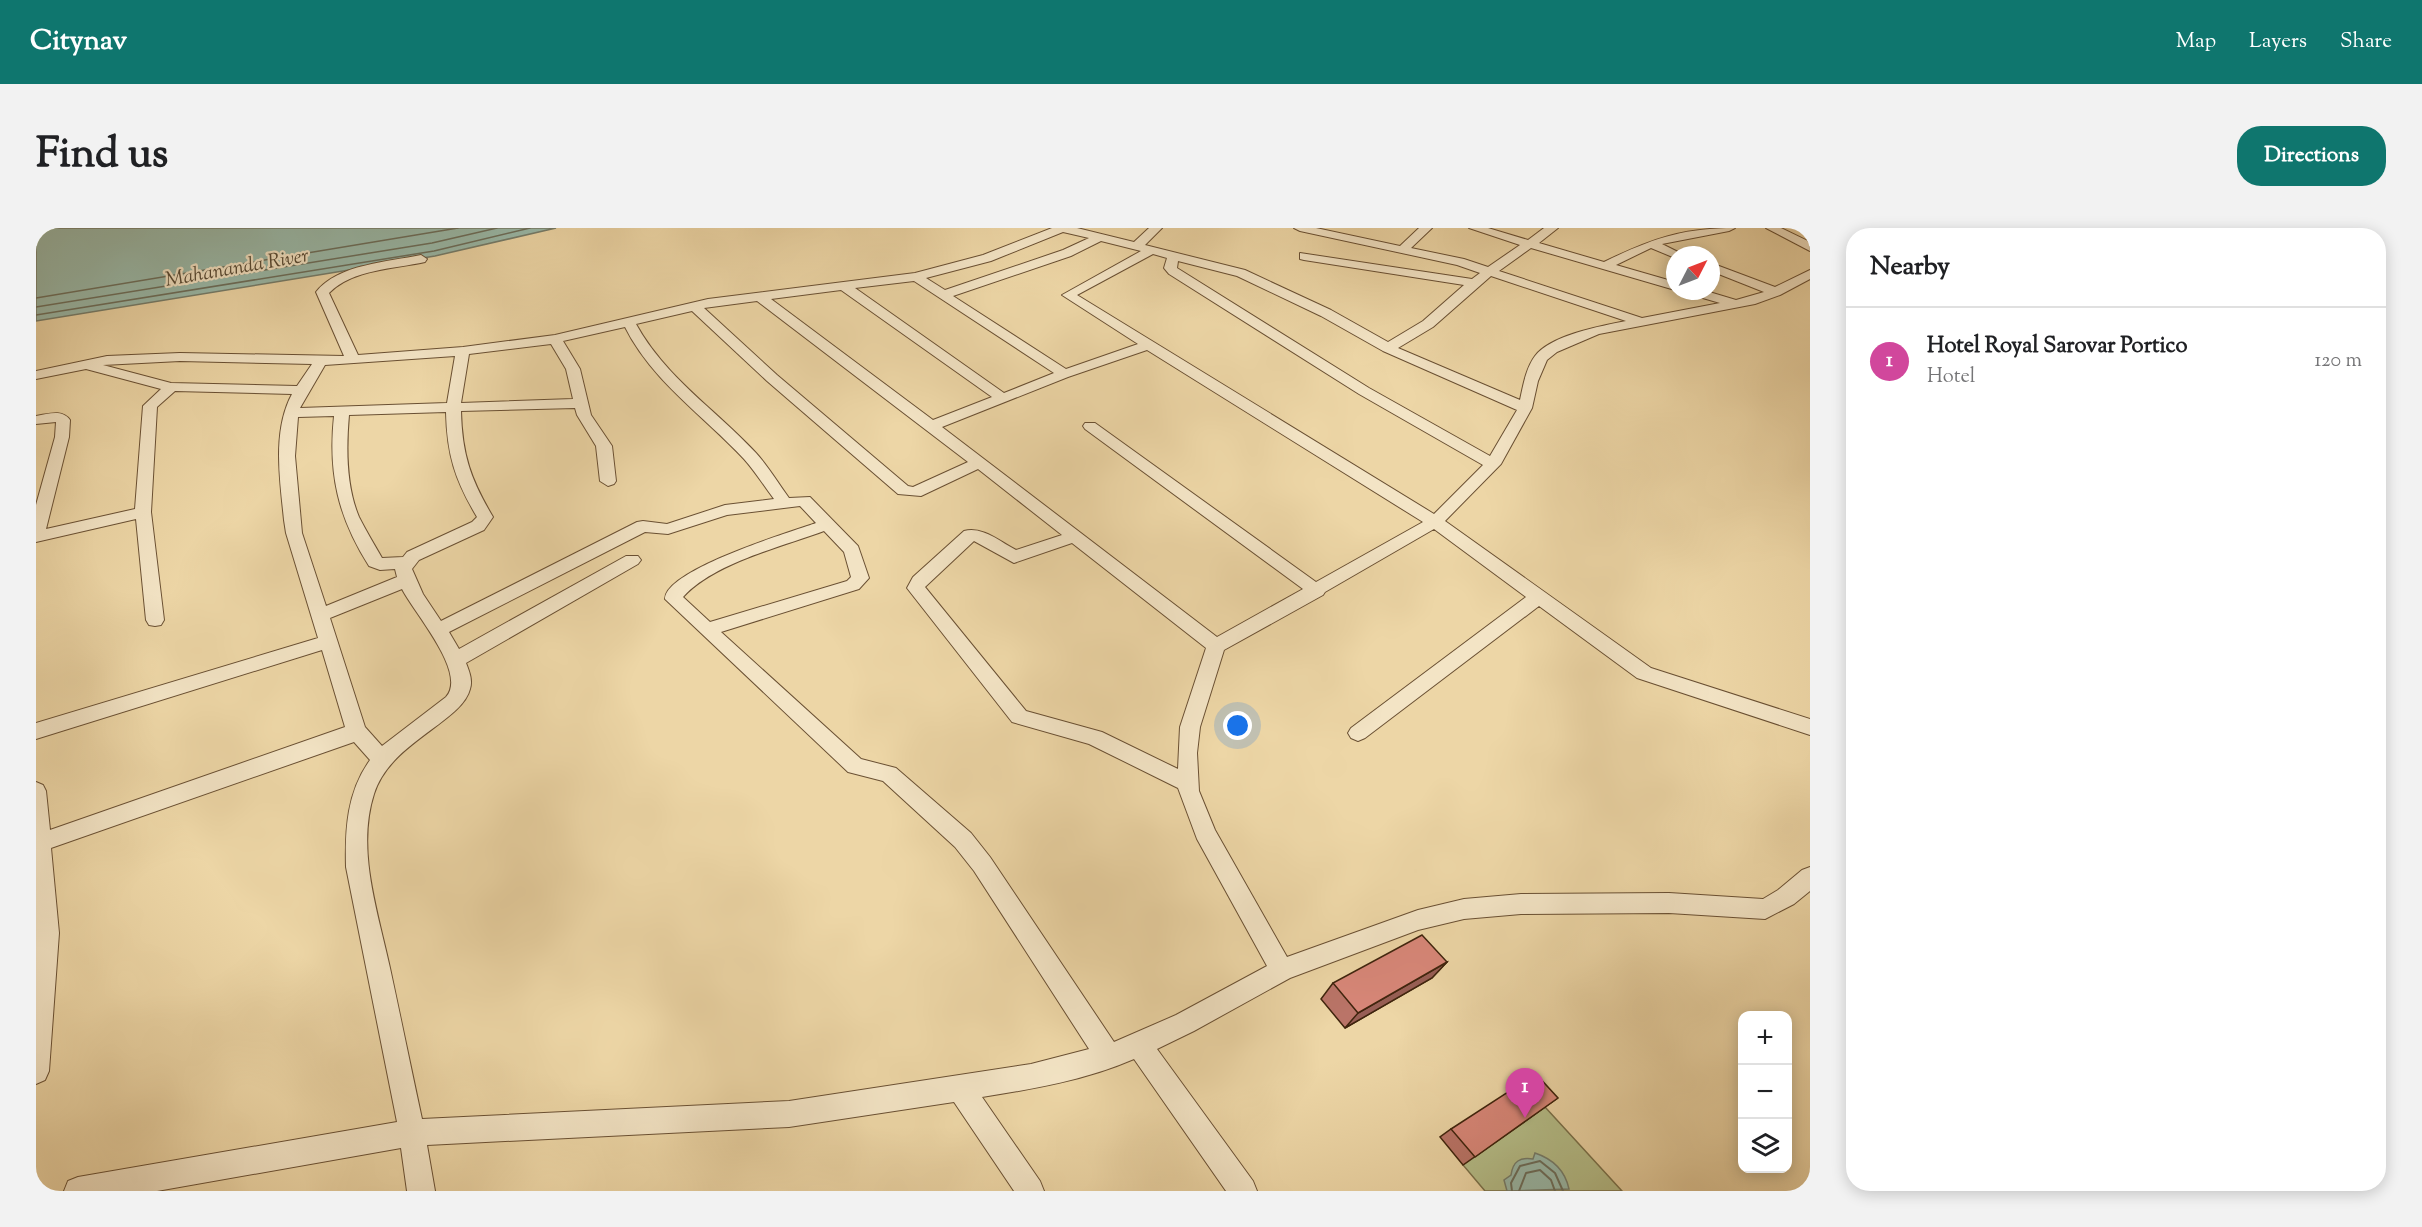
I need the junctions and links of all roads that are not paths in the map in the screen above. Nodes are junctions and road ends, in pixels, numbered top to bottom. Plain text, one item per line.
1 (1062, 228) edge
2 (1156, 228) edge
3 (1300, 228) edge
4 (1354, 228) edge
5 (1426, 228) edge
6 (1479, 228) edge
7 (1552, 228) edge
8 (1729, 228) edge
9 (1772, 228) edge
10 (1343, 237) junction
11 (1099, 238) junction
12 (1530, 243) junction
13 (1651, 244) junction
14 (1136, 247) junction
15 (1810, 247) edge
16 (1403, 249) junction
17 (1666, 250) edge
18 (1151, 251) junction
19 (1173, 256) junction
20 (1304, 256) dead end
21 (421, 258) dead end
22 (1607, 266) junction
23 (1720, 270) edge
24 (1490, 273) junction
25 (1810, 274) edge
26 (916, 277) junction
27 (1474, 283) junction
28 (1666, 283) edge
29 (845, 287) junction
30 (1776, 292) junction
31 (942, 294) junction
32 (759, 296) junction
33 (1720, 299) edge
34 (1739, 305) junction
35 (694, 306) junction
36 (629, 322) junction
37 (1642, 322) junction
38 (555, 339) junction
39 (1148, 345) junction
40 (1388, 348) junction
41 (463, 351) junction
42 (353, 360) junction
43 (321, 361) junction
44 (85, 363) junction
45 (1066, 373) junction
46 (36, 375) edge
47 (171, 387) junction
48 (301, 390) junction
49 (1002, 398) junction
50 (581, 403) junction
51 (454, 408) junction
52 (1525, 408) junction
53 (342, 412) junction
54 (291, 413) junction
55 (36, 420) edge
56 (931, 426) junction
57 (1090, 426) dead end
58 (979, 463) junction
59 (1493, 464) junction
60 (608, 481) dead end
61 (784, 502) junction
62 (143, 512) junction
63 (1435, 522) junction
64 (829, 524) junction
65 (36, 537) edge
66 (1073, 537) junction
67 (632, 560) dead end
68 (406, 571) junction
69 (1317, 591) junction
70 (1538, 597) junction
71 (321, 615) junction
72 (155, 621) dead end
73 (708, 628) junction
74 (438, 630) junction
75 (329, 641) junction
76 (1216, 646) junction
77 (454, 661) junction
78 (1810, 727) edge
79 (356, 730) junction
80 (36, 731) edge
81 (1358, 733) dead end
82 (382, 760) junction
83 (1189, 784) junction
84 (36, 791) edge
85 (41, 842) junction
86 (1810, 877) edge
87 (1282, 970) junction
88 (1138, 1044) junction
89 (1109, 1057) junction
90 (36, 1071) edge
91 (959, 1087) junction
92 (412, 1133) junction
93 (78, 1191) edge
94 (421, 1191) edge
95 (1029, 1191) edge
96 (1243, 1191) edge

1 - 11 street
1 - 26 street
2 - 14 street
3 - 10 street
4 - 10 street
5 - 16 street
6 - 12 street
7 - 12 street
8 - 13 street
9 - 15 street
10 - 16 street
11 - 14 street
11 - 31 street
12 - 22 street
12 - 24 street
13 - 17 street
13 - 22 street
14 - 18 street
16 - 24 street
18 - 19 street
18 - 39 street
19 - 40 street
19 - 59 street
20 - 27 street
21 - 42 street
22 - 28 street
23 - 30 street
24 - 27 street
24 - 37 street
25 - 30 street
26 - 29 street
26 - 31 street
27 - 40 street
29 - 32 street
29 - 49 street
30 - 34 street
31 - 45 street
32 - 35 street
32 - 56 street
33 - 34 street
34 - 37 street
35 - 36 street
35 - 58 street
36 - 38 street
36 - 61 street
37 - 52 street
38 - 41 street
38 - 50 street
39 - 45 street
39 - 63 street
40 - 52 street
41 - 42 street
41 - 51 street
42 - 43 street
43 - 44 street
43 - 48 street
44 - 46 street
44 - 47 street
45 - 49 street
47 - 48 street
47 - 62 street
48 - 54 street
49 - 56 street
50 - 51 street
50 - 60 street
51 - 53 street
51 - 68 street
52 - 59 street
53 - 54 street
53 - 68 street
54 - 71 street
55 - 65 street
56 - 58 street
57 - 69 street
58 - 66 street
59 - 63 street
61 - 64 street
61 - 74 street
62 - 65 street
62 - 72 street
63 - 69 street
63 - 70 street
64 - 73 street
64 - 73 street
66 - 76 street
66 - 83 street
67 - 77 street
68 - 71 street
68 - 74 street
69 - 76 street
70 - 78 street
70 - 81 street
71 - 75 street
73 - 89 street
74 - 77 street
75 - 79 street
75 - 80 street
76 - 83 street
77 - 82 street
79 - 82 street
79 - 85 street
82 - 92 street
83 - 87 street
84 - 85 street
85 - 90 street
86 - 87 street
87 - 88 street
88 - 89 street
88 - 96 street
89 - 91 street
91 - 92 street
91 - 95 street
92 - 93 street
92 - 94 street

